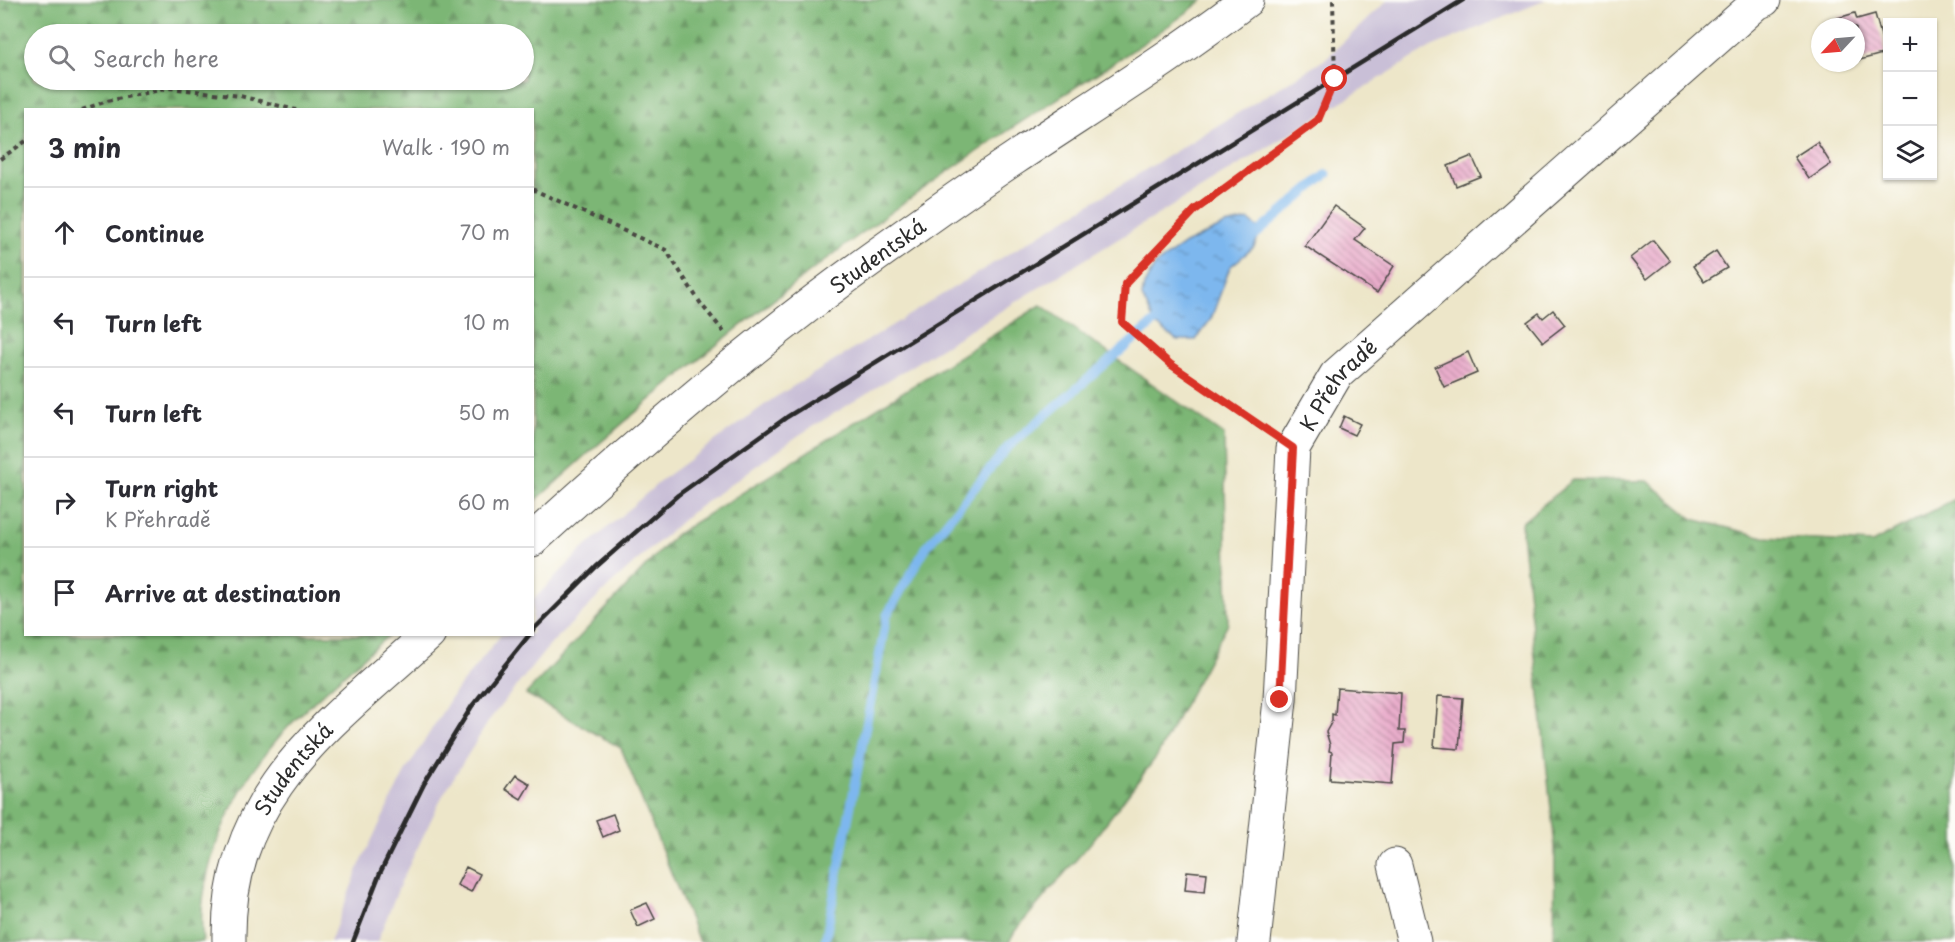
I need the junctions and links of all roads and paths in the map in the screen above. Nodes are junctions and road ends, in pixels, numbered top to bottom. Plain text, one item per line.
1 (1247, 0) edge
2 (1333, 0) edge
3 (1764, 0) edge
4 (160, 90) edge
5 (188, 90) edge
6 (88, 108) edge
7 (288, 108) edge
8 (24, 142) edge
9 (0, 159) edge
10 (534, 190) edge
11 (744, 355) junction
12 (1293, 448) junction
13 (534, 538) edge
14 (427, 636) edge
15 (1395, 865) dead end
16 (229, 942) edge
17 (1254, 942) edge
18 (1414, 942) edge

1 - 11 main road, Studentská
2 - 12 path
3 - 12 main road, K Přehradě
4 - 6 path
5 - 7 path
8 - 9 path
10 - 11 path
11 - 13 main road, Studentská
12 - 17 main road, K Přehradě
14 - 16 main road, Studentská
15 - 18 main road

